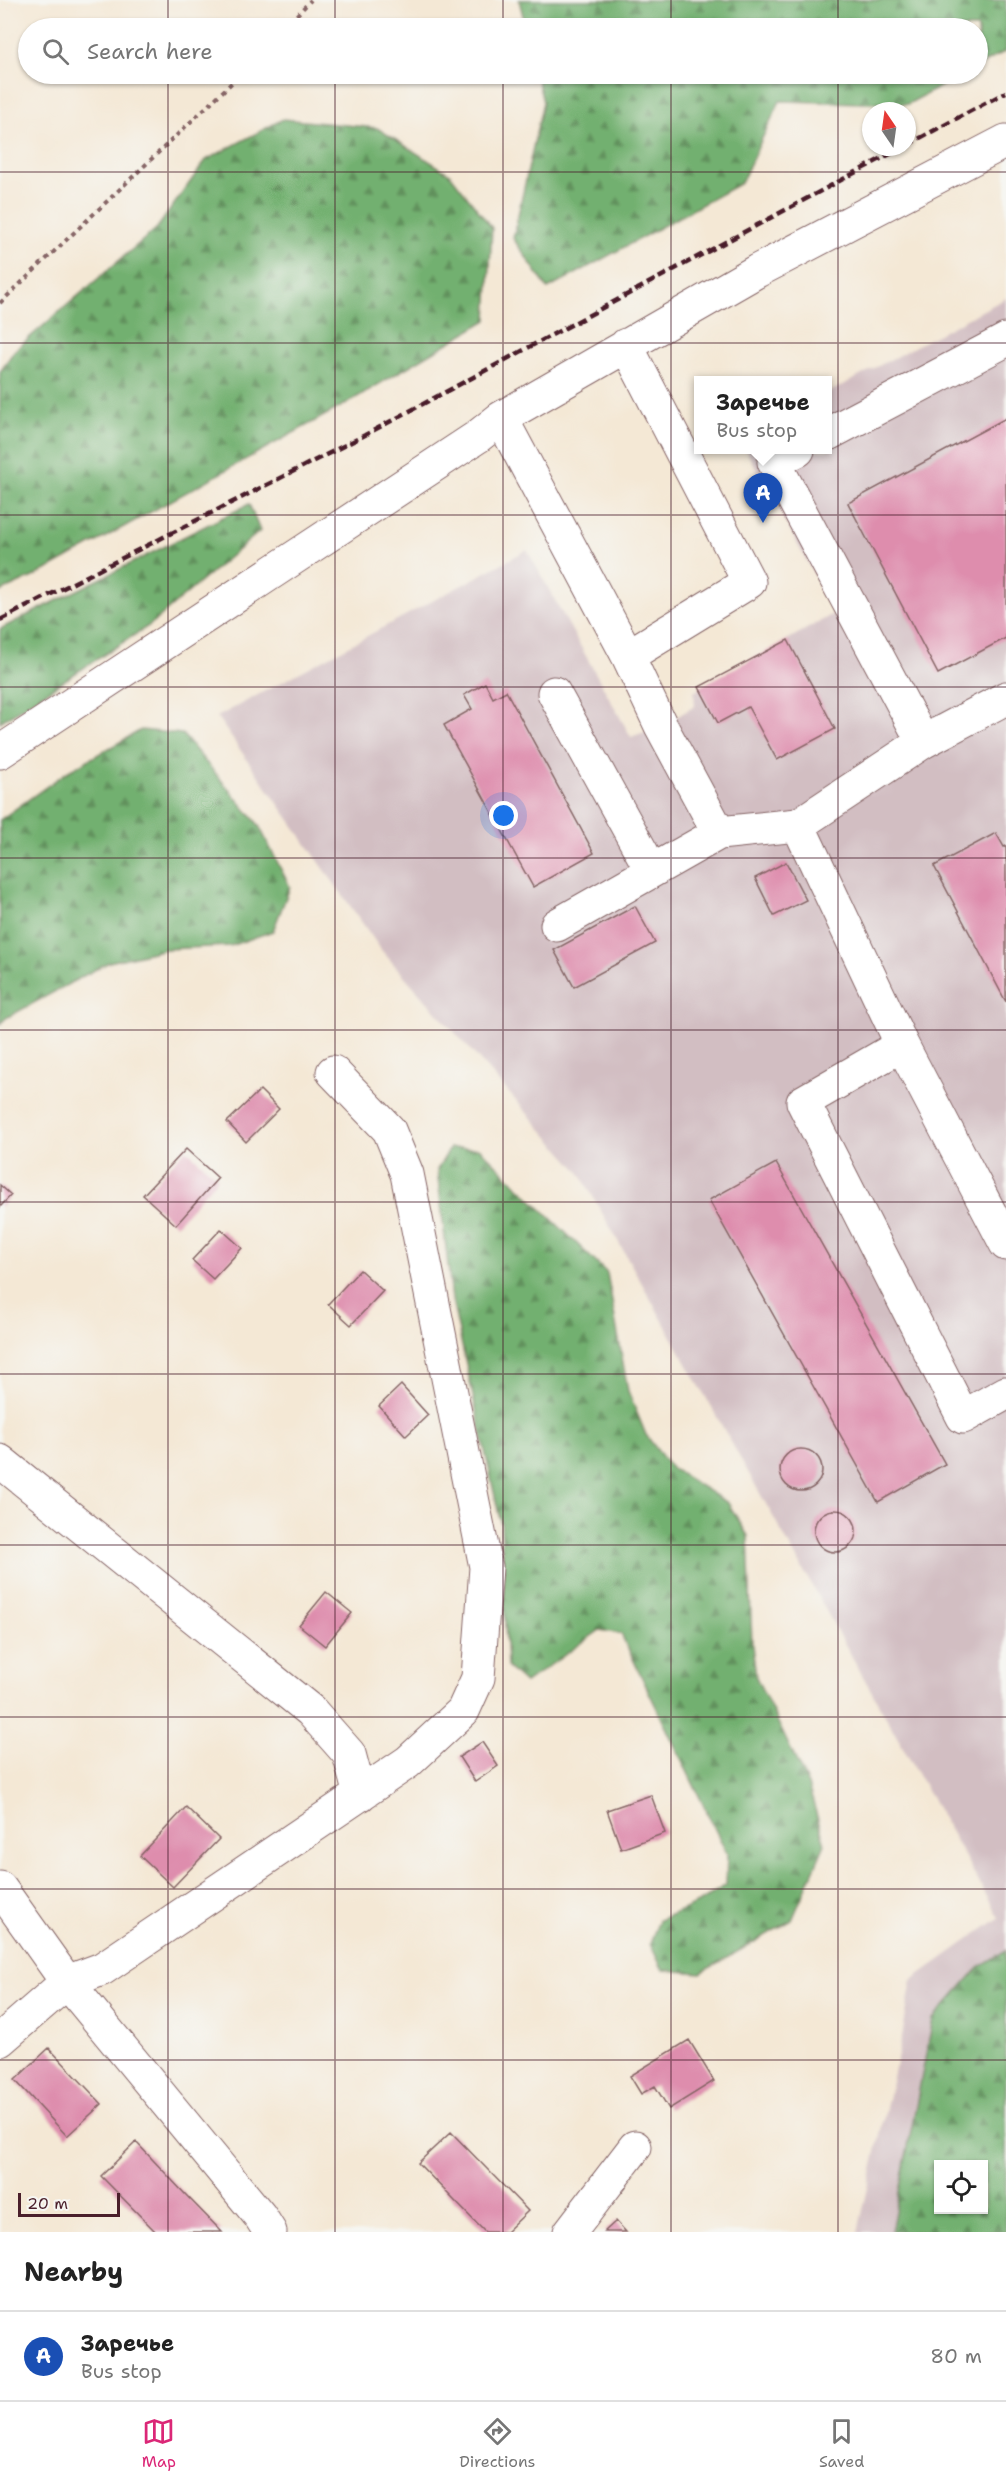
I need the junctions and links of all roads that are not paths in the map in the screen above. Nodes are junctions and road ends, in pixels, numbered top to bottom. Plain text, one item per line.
1 (1006, 141) edge
2 (1006, 340) edge
3 (626, 345) junction
4 (501, 418) junction
5 (832, 432) edge
6 (790, 454) edge
7 (628, 656) junction
8 (554, 693) dead end
9 (1006, 698) edge
10 (922, 742) junction
11 (0, 752) edge
12 (798, 825) junction
13 (719, 833) junction
14 (652, 871) junction
15 (557, 925) dead end
16 (902, 1045) junction
17 (333, 1072) dead end
18 (1006, 1244) edge
19 (1006, 1393) edge
20 (0, 1461) edge
21 (360, 1795) junction
22 (0, 1888) edge
23 (67, 1982) junction
24 (0, 2040) edge
25 (635, 2147) dead end
26 (270, 2232) edge
27 (570, 2232) edge

1 - 3 street
2 - 5 street
3 - 4 street
3 - 7 street
4 - 7 street
4 - 11 street
6 - 10 street
7 - 13 street
8 - 14 street
9 - 10 street
10 - 12 street
12 - 13 street
12 - 16 street
13 - 14 street
14 - 15 street
16 - 18 street
16 - 19 street
17 - 21 street
20 - 21 street
21 - 23 street
22 - 23 street
23 - 24 street
23 - 26 street
25 - 27 street

